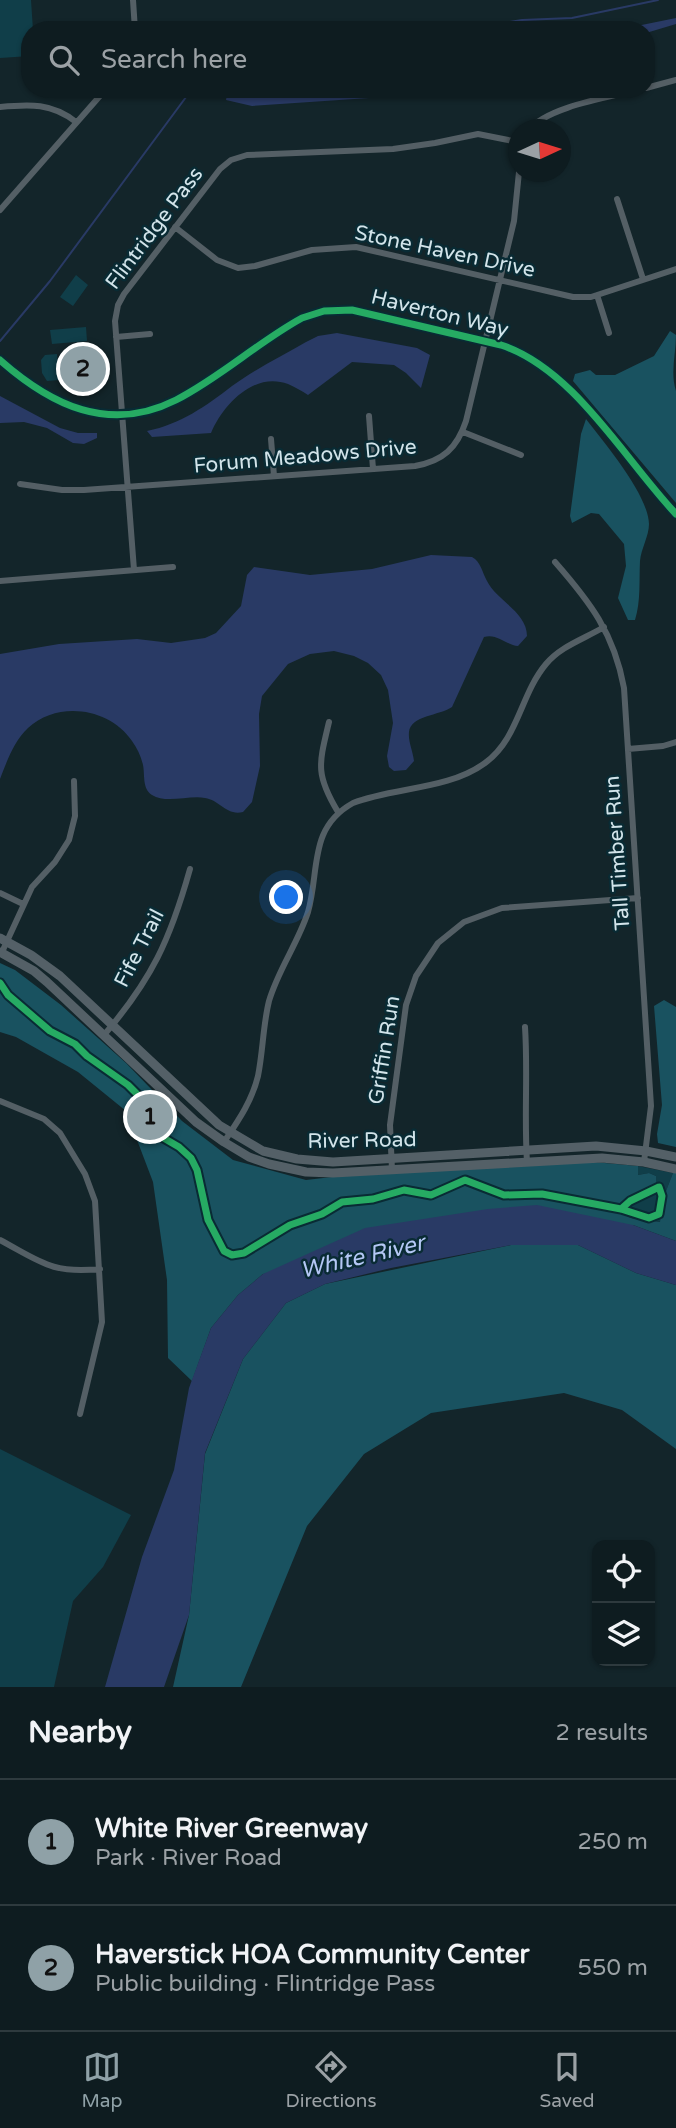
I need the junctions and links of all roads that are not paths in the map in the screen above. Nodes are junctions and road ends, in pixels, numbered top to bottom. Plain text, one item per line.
1 (133, 0) edge
2 (134, 21) edge
3 (676, 80) edge
4 (655, 86) edge
5 (98, 98) edge
6 (609, 98) edge
7 (0, 107) edge
8 (540, 119) edge
9 (76, 122) junction
10 (508, 140) edge
11 (518, 182) edge
12 (617, 199) dead end
13 (0, 210) edge
14 (175, 227) junction
15 (676, 269) edge
16 (643, 279) junction
17 (500, 280) junction
18 (597, 295) junction
19 (609, 333) dead end
20 (150, 334) dead end
21 (116, 337) junction
22 (486, 341) junction
23 (0, 359) edge
24 (122, 413) junction
25 (369, 416) dead end
26 (463, 432) junction
27 (271, 439) dead end
28 (521, 455) dead end
29 (373, 469) junction
30 (274, 476) junction
31 (20, 484) dead end
32 (127, 487) junction
33 (676, 514) edge
34 (555, 562) dead end
35 (173, 567) dead end
36 (134, 570) junction
37 (0, 581) edge
38 (604, 627) junction
39 (329, 722) dead end
40 (676, 741) edge
41 (628, 749) junction
42 (74, 781) dead end
43 (338, 812) junction
44 (190, 869) dead end
45 (0, 893) edge
46 (638, 898) junction
47 (23, 904) junction
48 (3, 939) edge
49 (1, 952) edge
50 (112, 1025) junction
51 (525, 1027) dead end
52 (104, 1035) junction
53 (0, 1101) edge
54 (230, 1132) junction
55 (224, 1142) junction
56 (526, 1150) junction
57 (646, 1151) junction
58 (676, 1157) edge
59 (391, 1158) junction
60 (527, 1162) junction
61 (644, 1162) junction
62 (676, 1169) edge
63 (392, 1170) junction
64 (0, 1240) edge
65 (100, 1269) junction
66 (80, 1414) dead end

1 - 2 street
3 - 4 street
5 - 9 street
6 - 8 street
7 - 9 street
9 - 13 street
10 - 14 street, Flintridge Pass
11 - 17 street, Forum Meadows Drive
12 - 16 street
14 - 17 street, Stone Haven Drive
14 - 21 street, Flintridge Pass
15 - 16 street, Stone Haven Drive
16 - 18 street, Stone Haven Drive
17 - 18 street, Stone Haven Drive
17 - 22 street, Forum Meadows Drive
18 - 19 street
20 - 21 street
21 - 24 street, Flintridge Pass
22 - 24 street, Haverton Way
22 - 26 street, Forum Meadows Drive
22 - 33 street, Haverton Way
23 - 24 street, Haverton Way
24 - 32 street, Flintridge Pass
25 - 29 street
26 - 28 street
26 - 29 street, Forum Meadows Drive
27 - 30 street
29 - 30 street, Forum Meadows Drive
30 - 32 street, Forum Meadows Drive
31 - 32 street, Forum Meadows Drive
32 - 36 street, Flintridge Pass
34 - 38 street, Tall Timber Run
35 - 36 street
36 - 37 street
38 - 41 street, Tall Timber Run
38 - 43 street
39 - 43 street
40 - 41 street
41 - 46 street, Tall Timber Run
42 - 47 street
43 - 54 street
44 - 50 street, Fife Trail
45 - 47 street
46 - 57 street, Tall Timber Run
46 - 59 street, Griffin Run
47 - 48 street
48 - 49 street
48 - 50 main road, River Road
49 - 52 main road, River Road
50 - 52 street, Fife Trail
50 - 54 main road, River Road
51 - 56 street
52 - 55 main road, River Road
53 - 65 street
54 - 55 street
54 - 59 main road, River Road
55 - 63 main road, River Road
56 - 57 main road, River Road
56 - 59 main road, River Road
56 - 60 street
57 - 58 main road, River Road
57 - 61 street, Tall Timber Run
59 - 63 street, Griffin Run
60 - 61 main road, River Road
60 - 63 main road, River Road
61 - 62 main road, River Road
64 - 65 street
65 - 66 street

